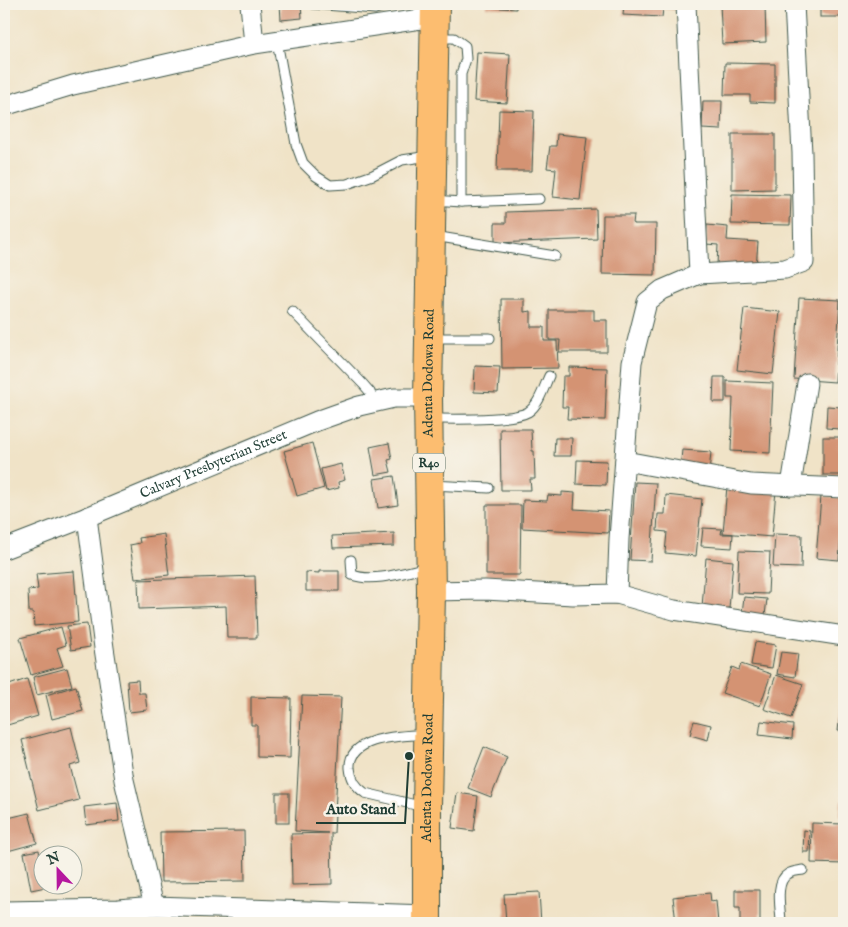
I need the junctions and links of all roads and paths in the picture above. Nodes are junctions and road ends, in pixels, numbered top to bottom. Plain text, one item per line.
1 (250, 4) edge
2 (313, 4) edge
3 (391, 4) edge
4 (686, 4) edge
5 (794, 4) edge
6 (375, 6) edge
7 (434, 19) edge
8 (277, 41) junction
9 (254, 44) junction
10 (4, 106) edge
11 (432, 155) junction
12 (539, 199) dead end
13 (431, 200) junction
14 (461, 202) junction
15 (431, 236) junction
16 (555, 256) dead end
17 (699, 274) junction
18 (292, 311) dead end
19 (429, 338) junction
20 (490, 338) dead end
21 (549, 376) dead end
22 (807, 383) dead end
23 (374, 403) junction
24 (429, 409) junction
25 (625, 461) junction
26 (430, 485) junction
27 (790, 486) junction
28 (489, 488) dead end
29 (844, 488) edge
30 (87, 517) junction
31 (4, 548) edge
32 (351, 560) dead end
33 (431, 579) junction
34 (617, 594) junction
35 (844, 636) edge
36 (428, 734) junction
37 (427, 807) junction
38 (803, 870) dead end
39 (154, 906) junction
40 (4, 911) edge
41 (427, 919) edge
42 (781, 923) edge

1 - 9 street
2 - 6 lane
3 - 6 lane
4 - 17 street
5 - 17 street
7 - 8 street
7 - 11 main road, Adenta Dodowa Road / R40
7 - 14 lane
8 - 9 street
8 - 11 lane
9 - 10 street
11 - 13 main road, Adenta Dodowa Road / R40
12 - 14 lane
13 - 14 lane
13 - 15 main road, Adenta Dodowa Road / R40
15 - 16 lane
15 - 19 main road, Adenta Dodowa Road / R40
17 - 25 street
18 - 23 lane
19 - 20 lane
19 - 24 main road, Adenta Dodowa Road / R40
21 - 24 lane
22 - 27 street
23 - 24 street, Calvary Presbyterian Street
23 - 30 street, Calvary Presbyterian Street
24 - 26 main road, Adenta Dodowa Road / R40
25 - 27 street
25 - 34 street
26 - 28 lane
26 - 33 main road, Adenta Dodowa Road / R40
27 - 29 street
30 - 31 street, Calvary Presbyterian Street
30 - 39 street
32 - 33 lane
33 - 34 street
33 - 36 main road, Adenta Dodowa Road / R40
34 - 35 street
36 - 37 main road, Adenta Dodowa Road / R40
36 - 37 lane
37 - 41 main road, Adenta Dodowa Road / R40
38 - 42 lane
39 - 40 street
39 - 41 street

